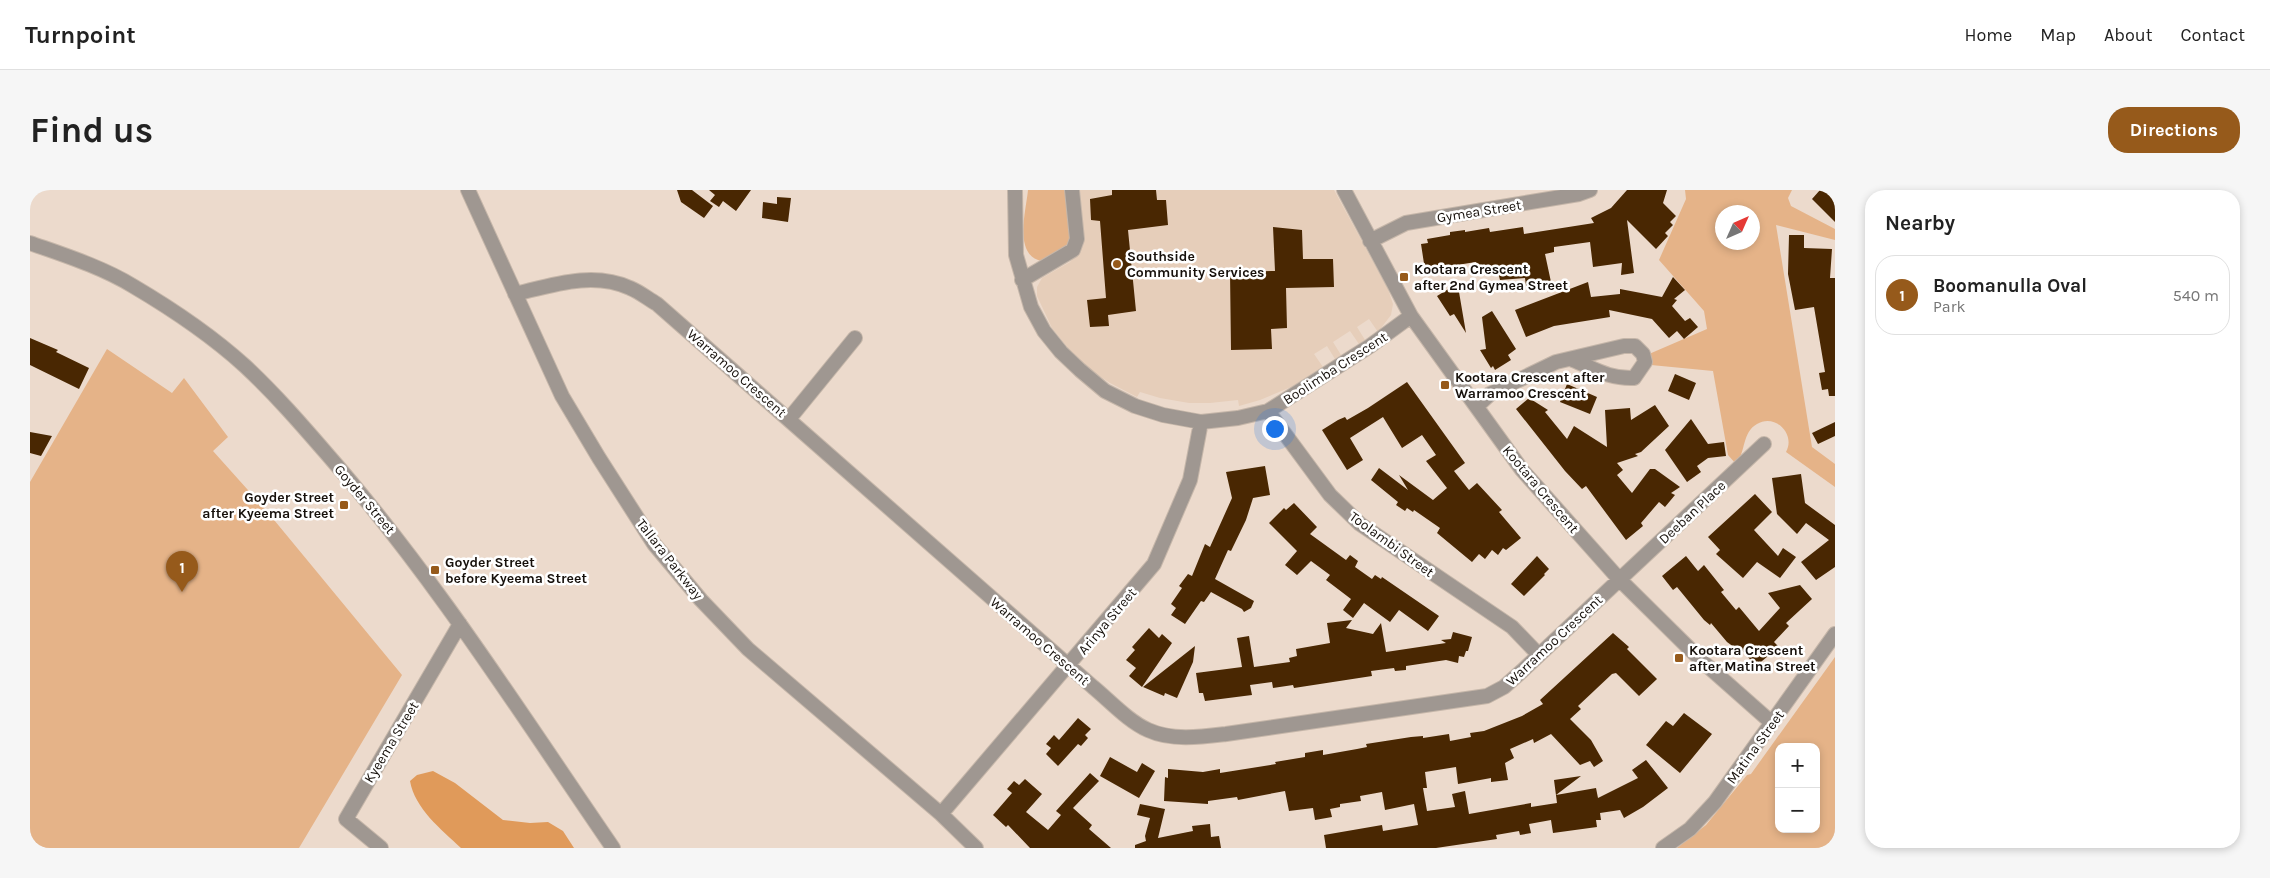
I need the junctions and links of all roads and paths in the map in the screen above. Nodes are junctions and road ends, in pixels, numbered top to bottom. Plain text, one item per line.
1 (468, 190) edge
2 (1015, 190) edge
3 (1072, 190) edge
4 (1344, 190) edge
5 (1590, 190) edge
6 (1370, 241) junction
7 (30, 243) edge
8 (1022, 280) junction
9 (515, 294) junction
10 (1411, 316) junction
11 (855, 338) dead end
12 (1573, 360) dead end
13 (1477, 406) junction
14 (1268, 411) junction
15 (789, 419) junction
16 (1201, 422) junction
17 (1764, 444) dead end
18 (1620, 579) junction
19 (460, 624) junction
20 (1835, 634) edge
21 (1538, 654) junction
22 (1069, 666) junction
23 (1772, 723) junction
24 (941, 814) junction
25 (381, 848) edge
26 (613, 848) edge
27 (976, 848) edge
28 (1663, 848) edge

1 - 9 street, Tallara Parkway
2 - 8 street, Boolimba Crescent
3 - 8 street
4 - 6 street, Kootara Crescent
5 - 6 street, Gymea Street
6 - 10 street, Kootara Crescent
7 - 19 street, Goyder Street
8 - 16 street, Boolimba Crescent
9 - 15 street, Warramoo Crescent
9 - 24 street, Tallara Parkway
10 - 13 street, Kootara Crescent
10 - 14 street, Boolimba Crescent
11 - 15 street
12 - 13 street
13 - 18 street, Kootara Crescent
14 - 16 street, Boolimba Crescent
14 - 21 street, Toolambi Street
15 - 22 street, Warramoo Crescent
16 - 22 street, Arinya Street
17 - 18 street, Deeban Place
18 - 21 street, Warramoo Crescent
18 - 23 street, Kootara Crescent
19 - 25 street, Kyeema Street
19 - 26 street, Goyder Street
20 - 23 street, Matina Street
21 - 22 street, Warramoo Crescent
22 - 24 street, Arinya Street
23 - 28 street, Matina Street
24 - 27 street, Tallara Parkway

